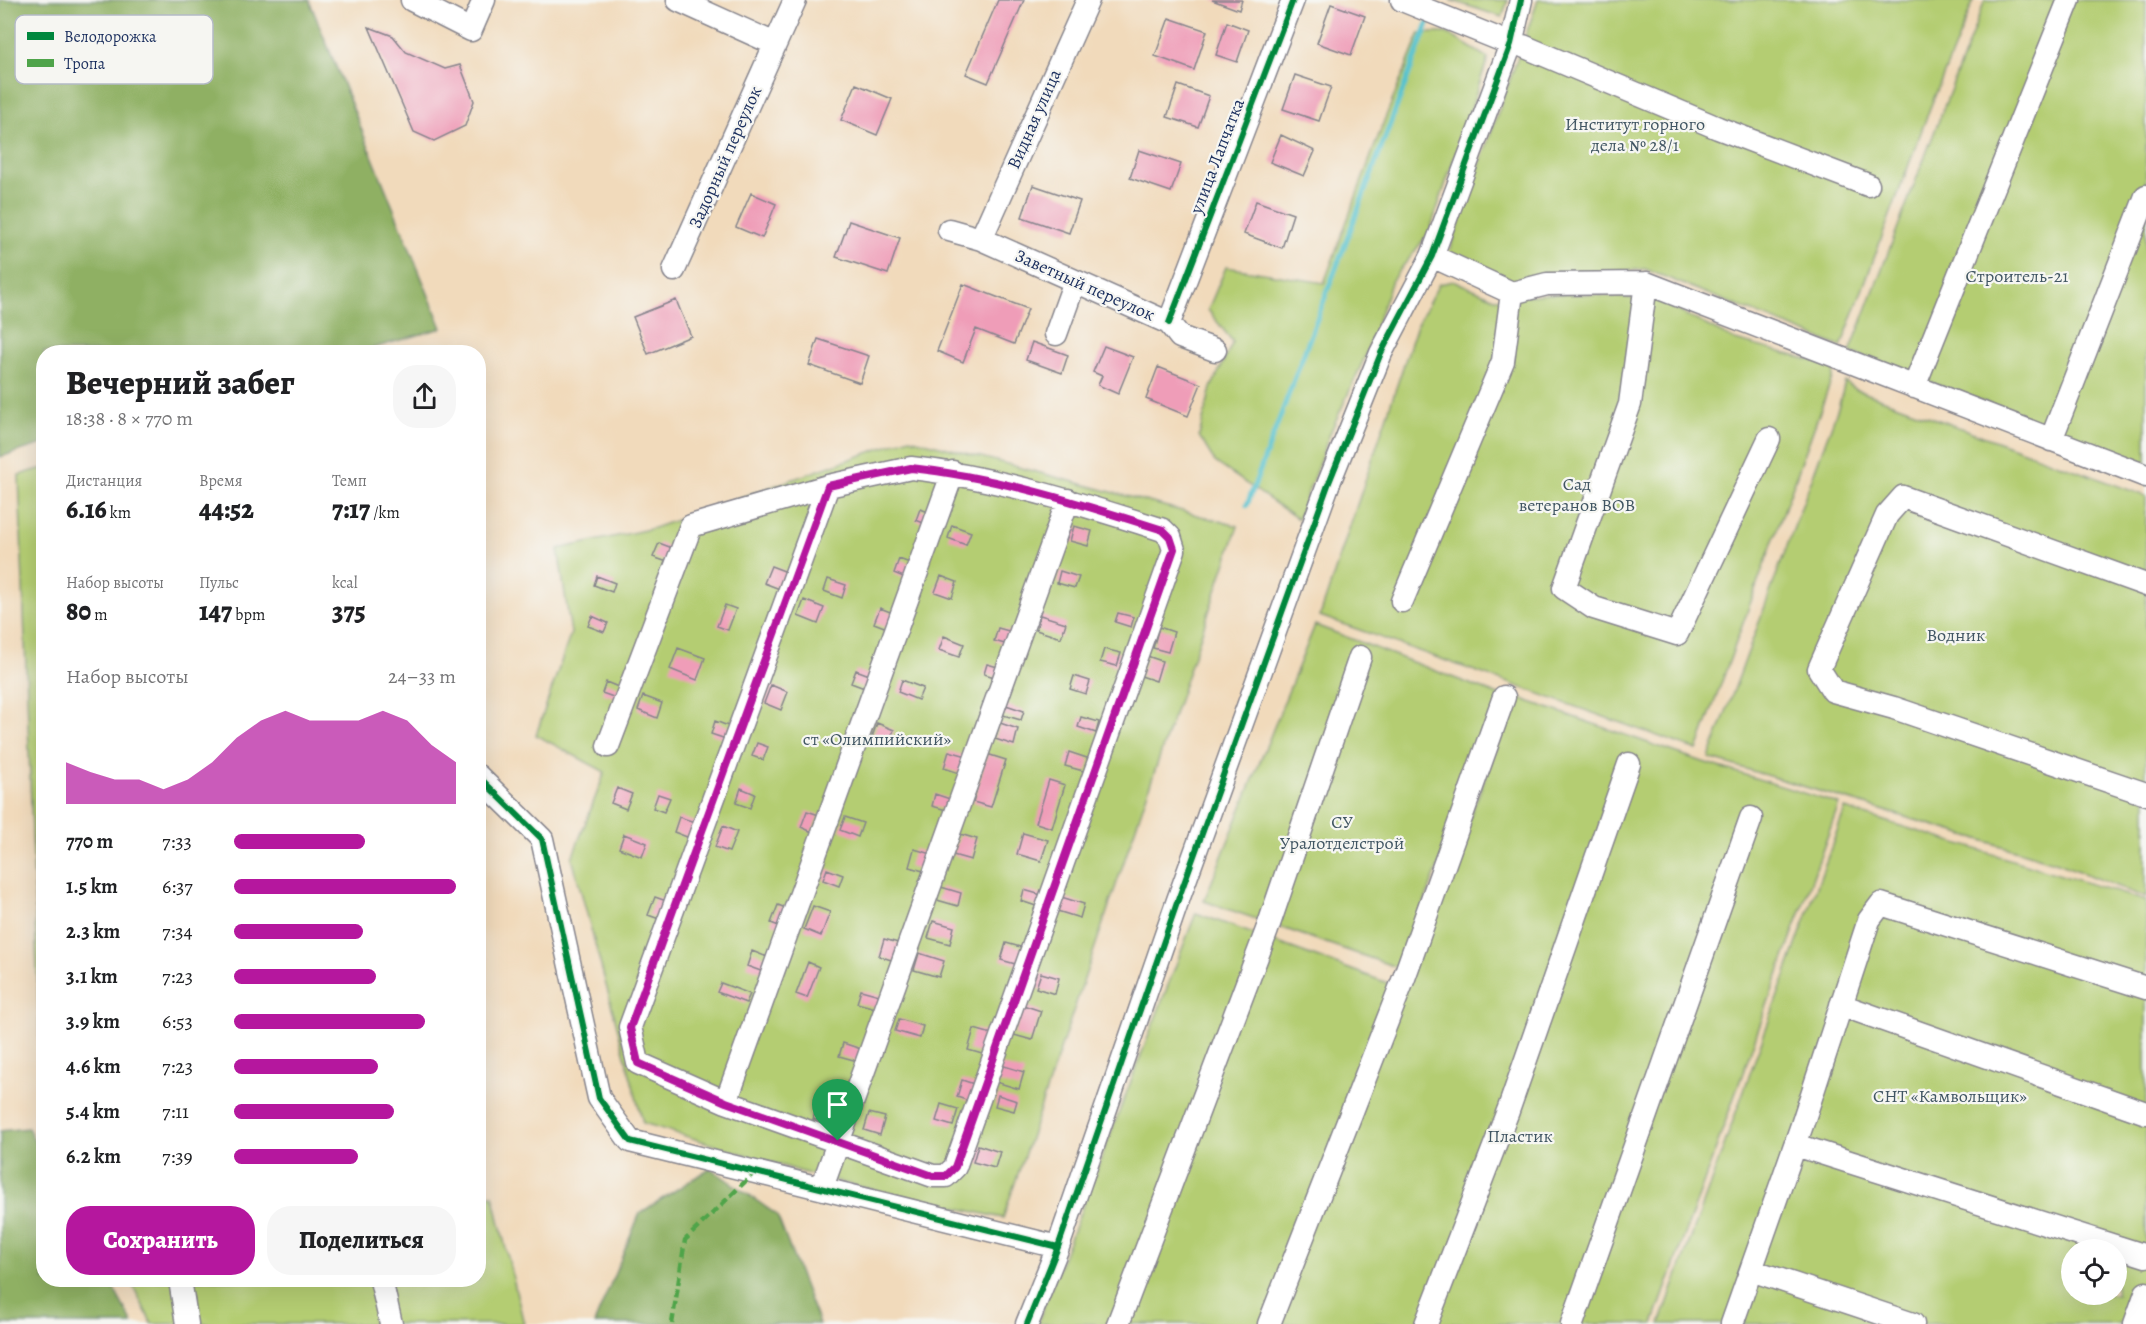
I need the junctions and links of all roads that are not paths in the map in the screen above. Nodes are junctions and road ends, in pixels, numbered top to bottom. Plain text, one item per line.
1 (412, 0) edge
2 (484, 0) edge
3 (678, 0) edge
4 (795, 0) edge
5 (1088, 0) edge
6 (1293, 0) edge
7 (1402, 0) edge
8 (1521, 0) edge
9 (2069, 0) edge
10 (775, 44) junction
11 (1511, 44) junction
12 (1868, 185) dead end
13 (2146, 196) edge
14 (949, 230) dead end
15 (981, 239) junction
16 (1432, 256) junction
17 (674, 270) dead end
18 (1075, 281) junction
19 (1646, 283) junction
20 (1512, 293) junction
21 (1169, 323) junction
22 (1056, 334) dead end
23 (1215, 350) dead end
24 (1914, 387) junction
25 (1769, 439) dead end
26 (2051, 440) junction
27 (953, 472) junction
28 (2146, 476) edge
29 (828, 486) junction
30 (1068, 500) junction
31 (2146, 585) edge
32 (1402, 601) dead end
33 (1360, 657) dead end
34 (1504, 697) dead end
35 (608, 746) dead end
36 (1629, 764) dead end
37 (486, 784) edge
38 (2146, 794) edge
39 (1751, 818) dead end
40 (2146, 988) edge
41 (1841, 1005) junction
42 (726, 1102) junction
43 (2146, 1113) edge
44 (838, 1141) junction
45 (1796, 1145) junction
46 (821, 1183) junction
47 (1058, 1247) junction
48 (2146, 1256) edge
49 (1751, 1270) junction
50 (181, 1287) edge
51 (383, 1287) edge
52 (2146, 1293) edge
53 (187, 1324) edge
54 (391, 1324) edge
55 (1027, 1324) edge
56 (1118, 1324) edge
57 (1269, 1324) edge
58 (1426, 1324) edge
59 (1572, 1324) edge
60 (1732, 1324) edge
61 (1913, 1324) edge
62 (2135, 1324) edge

1 - 2 street
3 - 10 street
4 - 10 street, Задорный переулок
5 - 15 street, Видная улица
6 - 21 street, улица Лапчатка
7 - 11 street
8 - 11 street
9 - 24 street
10 - 17 street, Задорный переулок
11 - 12 street
11 - 16 street
13 - 26 street
14 - 15 street, Заветный переулок
15 - 18 street, Заветный переулок
16 - 20 street
16 - 47 street
18 - 21 street, Заветный переулок
18 - 22 street
19 - 20 street
19 - 24 street
19 - 25 street
20 - 32 street
21 - 23 street, Заветный переулок
24 - 26 street
26 - 28 street
27 - 29 street
27 - 30 street
27 - 42 street
29 - 35 street
29 - 42 street
30 - 44 street
30 - 44 street
31 - 38 street
33 - 56 street
34 - 57 street
36 - 58 street
37 - 46 street
39 - 59 street
40 - 41 street
41 - 43 street
41 - 45 street
42 - 44 street
44 - 46 street
45 - 48 street
45 - 49 street
46 - 47 street
47 - 55 street
49 - 60 street
49 - 61 street
50 - 53 street
51 - 54 street
52 - 62 street

